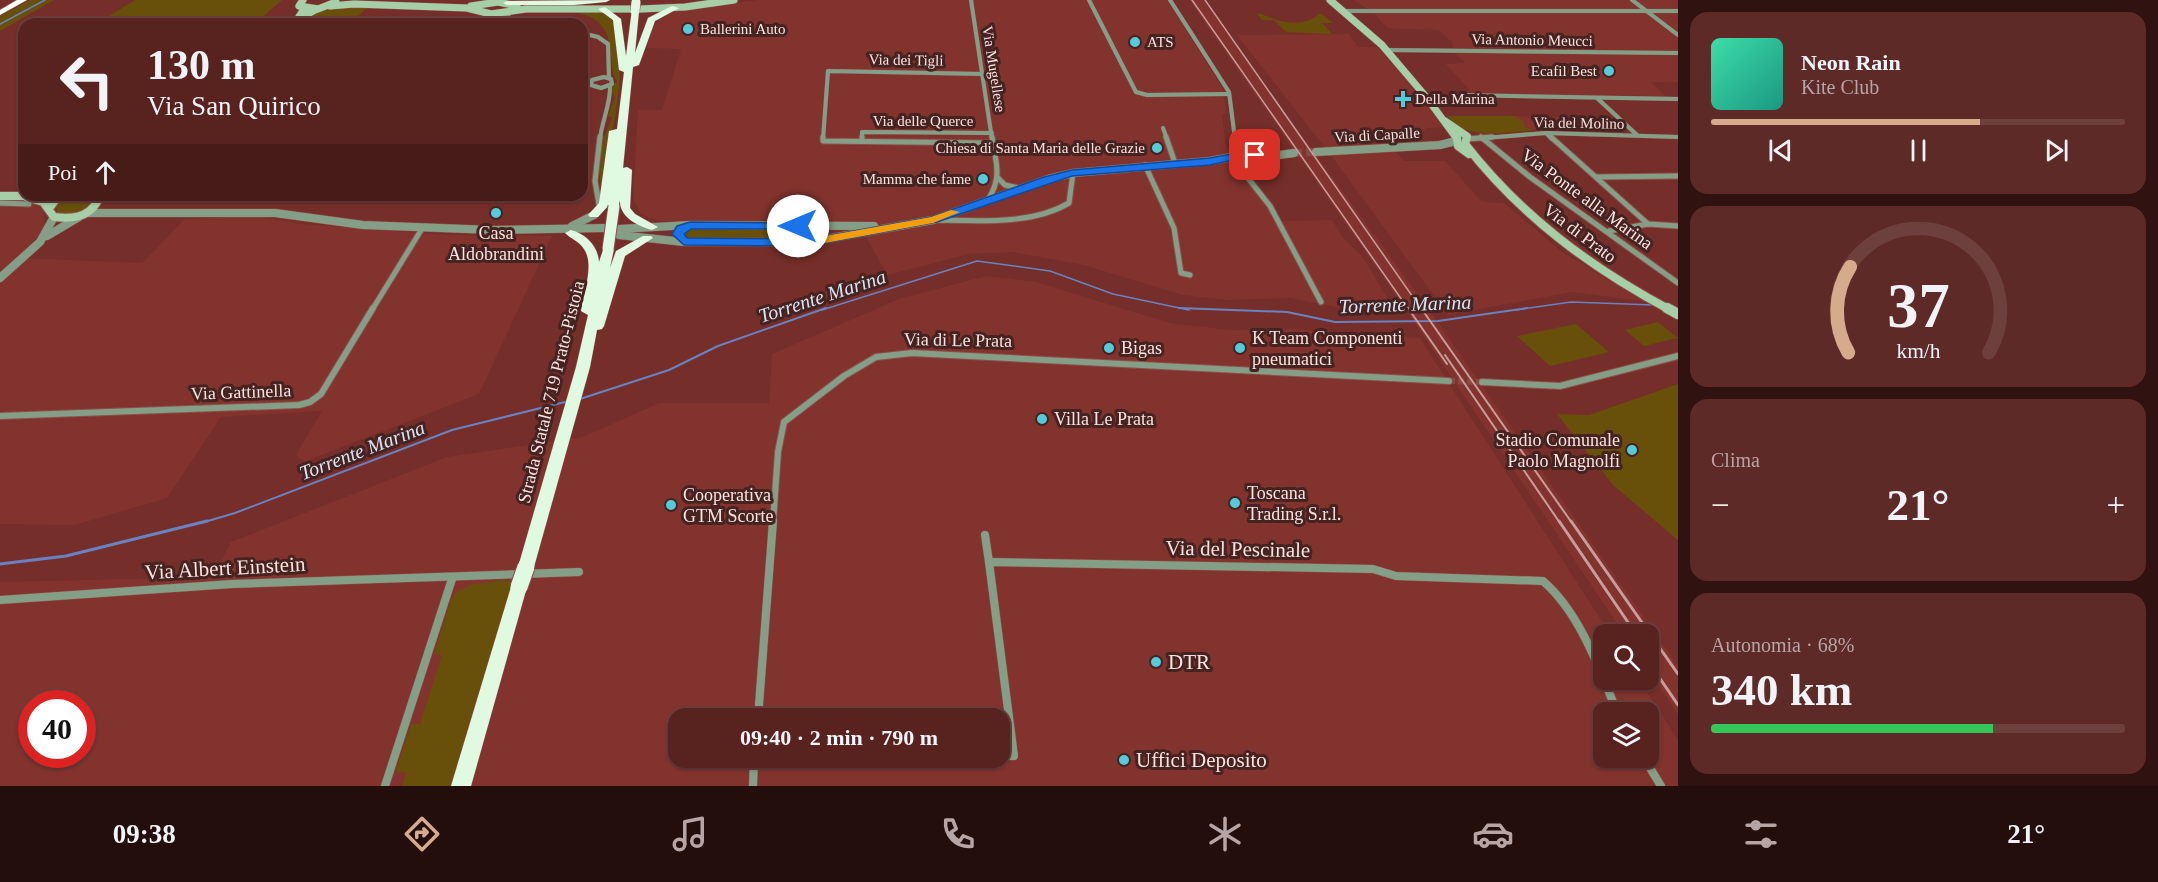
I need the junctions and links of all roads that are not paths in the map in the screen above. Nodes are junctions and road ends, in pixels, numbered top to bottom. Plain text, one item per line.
1 (17, 0) edge
2 (23, 0) edge
3 (303, 0) edge
4 (337, 0) edge
5 (342, 0) edge
6 (718, 0) edge
7 (734, 0) edge
8 (970, 0) edge
9 (1089, 0) edge
10 (1170, 0) edge
11 (1330, 0) edge
12 (1632, 0) edge
13 (604, 4) edge
14 (330, 6) junction
15 (636, 6) edge
16 (481, 8) junction
17 (505, 8) junction
18 (675, 8) junction
19 (304, 9) junction
20 (318, 9) junction
21 (563, 9) junction
22 (0, 11) edge
23 (1346, 11) junction
24 (1647, 11) junction
25 (1678, 12) edge
26 (298, 18) edge
27 (302, 18) edge
28 (492, 18) edge
29 (498, 18) edge
30 (588, 34) edge
31 (1678, 35) edge
32 (1386, 50) junction
33 (1678, 53) edge
34 (608, 68) junction
35 (828, 71) joint
36 (983, 74) junction
37 (598, 78) junction
38 (609, 78) junction
39 (610, 85) junction
40 (627, 87) junction
41 (598, 88) junction
42 (610, 94) junction
43 (1229, 94) junction
44 (1456, 95) dead end
45 (1596, 98) junction
46 (1678, 99) edge
47 (625, 104) junction
48 (1163, 128) dead end
49 (992, 133) junction
50 (1546, 133) junction
51 (1637, 135) junction
52 (1481, 137) junction
53 (1678, 137) edge
54 (1236, 139) junction
55 (1462, 139) junction
56 (862, 141) junction
57 (993, 142) junction
58 (1316, 152) tunnel mouth
59 (1250, 153) junction
60 (1294, 153) tunnel mouth
61 (1235, 155) junction
62 (1175, 163) junction
63 (1145, 165) junction
64 (1072, 173) junction
65 (1678, 176) edge
66 (1596, 177) junction
67 (998, 178) junction
68 (1005, 185) junction
69 (997, 187) junction
70 (1022, 188) junction
71 (1009, 193) junction
72 (0, 196) edge
73 (18, 199) edge
74 (18, 201) edge
75 (42, 201) edge
76 (55, 201) edge
77 (95, 201) edge
78 (100, 201) edge
79 (986, 201) junction
80 (0, 203) edge
81 (51, 207) junction
82 (115, 211) junction
83 (83, 215) junction
84 (594, 215) junction
85 (54, 217) junction
86 (933, 220) junction
87 (1648, 224) junction
88 (690, 225) junction
89 (903, 225) junction
90 (816, 226) junction
91 (1678, 226) edge
92 (423, 227) junction
93 (568, 230) junction
94 (604, 231) dead end
95 (1609, 231) junction
96 (619, 232) dead end
97 (650, 233) junction
98 (43, 238) junction
99 (821, 240) junction
100 (684, 242) junction
101 (1190, 275) dead end
102 (1, 276) edge
103 (1678, 283) edge
104 (1320, 302) dead end
105 (1677, 313) edge
106 (1678, 356) edge
107 (583, 366) junction
108 (1449, 381) tunnel mouth
109 (1482, 382) tunnel mouth
110 (0, 416) edge
111 (985, 535) dead end
112 (989, 562) junction
113 (579, 572) dead end
114 (452, 579) junction
115 (0, 600) edge
116 (1612, 702) edge
117 (759, 708) edge
118 (1008, 708) edge
119 (1010, 725) edge
120 (1010, 756) edge
121 (754, 768) edge
122 (1650, 768) edge
123 (385, 786) edge
124 (461, 786) edge
125 (753, 786) edge
126 (1661, 786) edge

1 - 22 highway
2 - 22 highway
3 - 19 main road
4 - 14 main road
5 - 16 main road
6 - 15 main road
7 - 18 main road
8 - 36 street, Via Mugellese
9 - 43 street
10 - 43 street
11 - 23 main road, Via di Prato
12 - 24 street
13 - 15 main road
13 - 17 highway
13 - 21 main road
13 - 40 highway
14 - 16 main road
14 - 20 main road
15 - 17 main road
15 - 18 main road
15 - 40 highway, Strada Statale 719 Prato-Pistoia
16 - 17 main road
16 - 17 main road
17 - 21 main road
17 - 28 street
18 - 40 highway
19 - 20 main road
19 - 26 main road
20 - 27 main road
21 - 29 street
23 - 24 street
23 - 32 main road, Via di Prato
24 - 25 street
24 - 31 street
30 - 34 street
32 - 33 street, Via Antonio Meucci
32 - 55 main road, Via di Prato
34 - 37 street
34 - 38 street
35 - 36 street, Via dei Tigli
35 - 56 street, Via delle Querce
36 - 49 street, Via Mugellese
37 - 38 street
37 - 41 street
38 - 39 street
39 - 41 street
39 - 42 street
40 - 47 highway, Strada Statale 719 Prato-Pistoia
41 - 42 street
42 - 84 street
43 - 54 street
44 - 45 street
45 - 46 street
45 - 51 street
47 - 84 highway
47 - 97 highway
47 - 107 highway, Strada Statale 719 Prato-Pistoia, bridge
48 - 62 street
49 - 56 street, Via delle Querce
49 - 57 street, Via Mugellese
50 - 51 street, Via del Molino
50 - 52 street, Via del Molino
50 - 66 street
51 - 53 street, Via del Molino
52 - 55 street, Via del Molino
52 - 95 street, Via Ponte alla Marina
54 - 59 street
54 - 61 street
55 - 58 street, Via di Capalle
55 - 105 main road, Via di Prato
56 - 57 street, Via delle Querce
57 - 67 street, Via Mugellese
59 - 60 street
59 - 61 street
61 - 62 street
61 - 104 street
62 - 63 street
63 - 64 street
63 - 101 street
64 - 70 street
64 - 86 street
65 - 66 street
66 - 87 street
67 - 68 street
67 - 69 street, Via Mugellese
68 - 70 street
68 - 71 street
69 - 71 street
69 - 79 street
70 - 71 street
71 - 79 street
72 - 73 main road
74 - 80 street
75 - 81 main road
76 - 81 main road
77 - 83 main road
78 - 82 street
79 - 86 street
81 - 85 main road
82 - 83 street
82 - 92 street
83 - 85 main road
83 - 98 street
84 - 93 street
85 - 98 street
86 - 89 street
87 - 91 street
87 - 95 street
88 - 90 street
88 - 97 street
88 - 100 street
89 - 90 street
89 - 99 street
90 - 99 street
92 - 93 street
92 - 110 street, Via Gattinella
93 - 94 street
93 - 107 highway
95 - 103 street, Via Ponte alla Marina
96 - 97 street
97 - 100 street
97 - 107 highway
98 - 102 street
99 - 100 street
106 - 109 street
107 - 124 highway, Strada Statale 719 Prato-Pistoia, bridge
108 - 117 street, Via di Le Prata
111 - 112 street
112 - 116 street, Via del Pescinale
112 - 118 street
113 - 114 street, Via Albert Einstein
114 - 115 street, Via Albert Einstein
114 - 123 street
119 - 120 street
121 - 125 street
122 - 126 street

